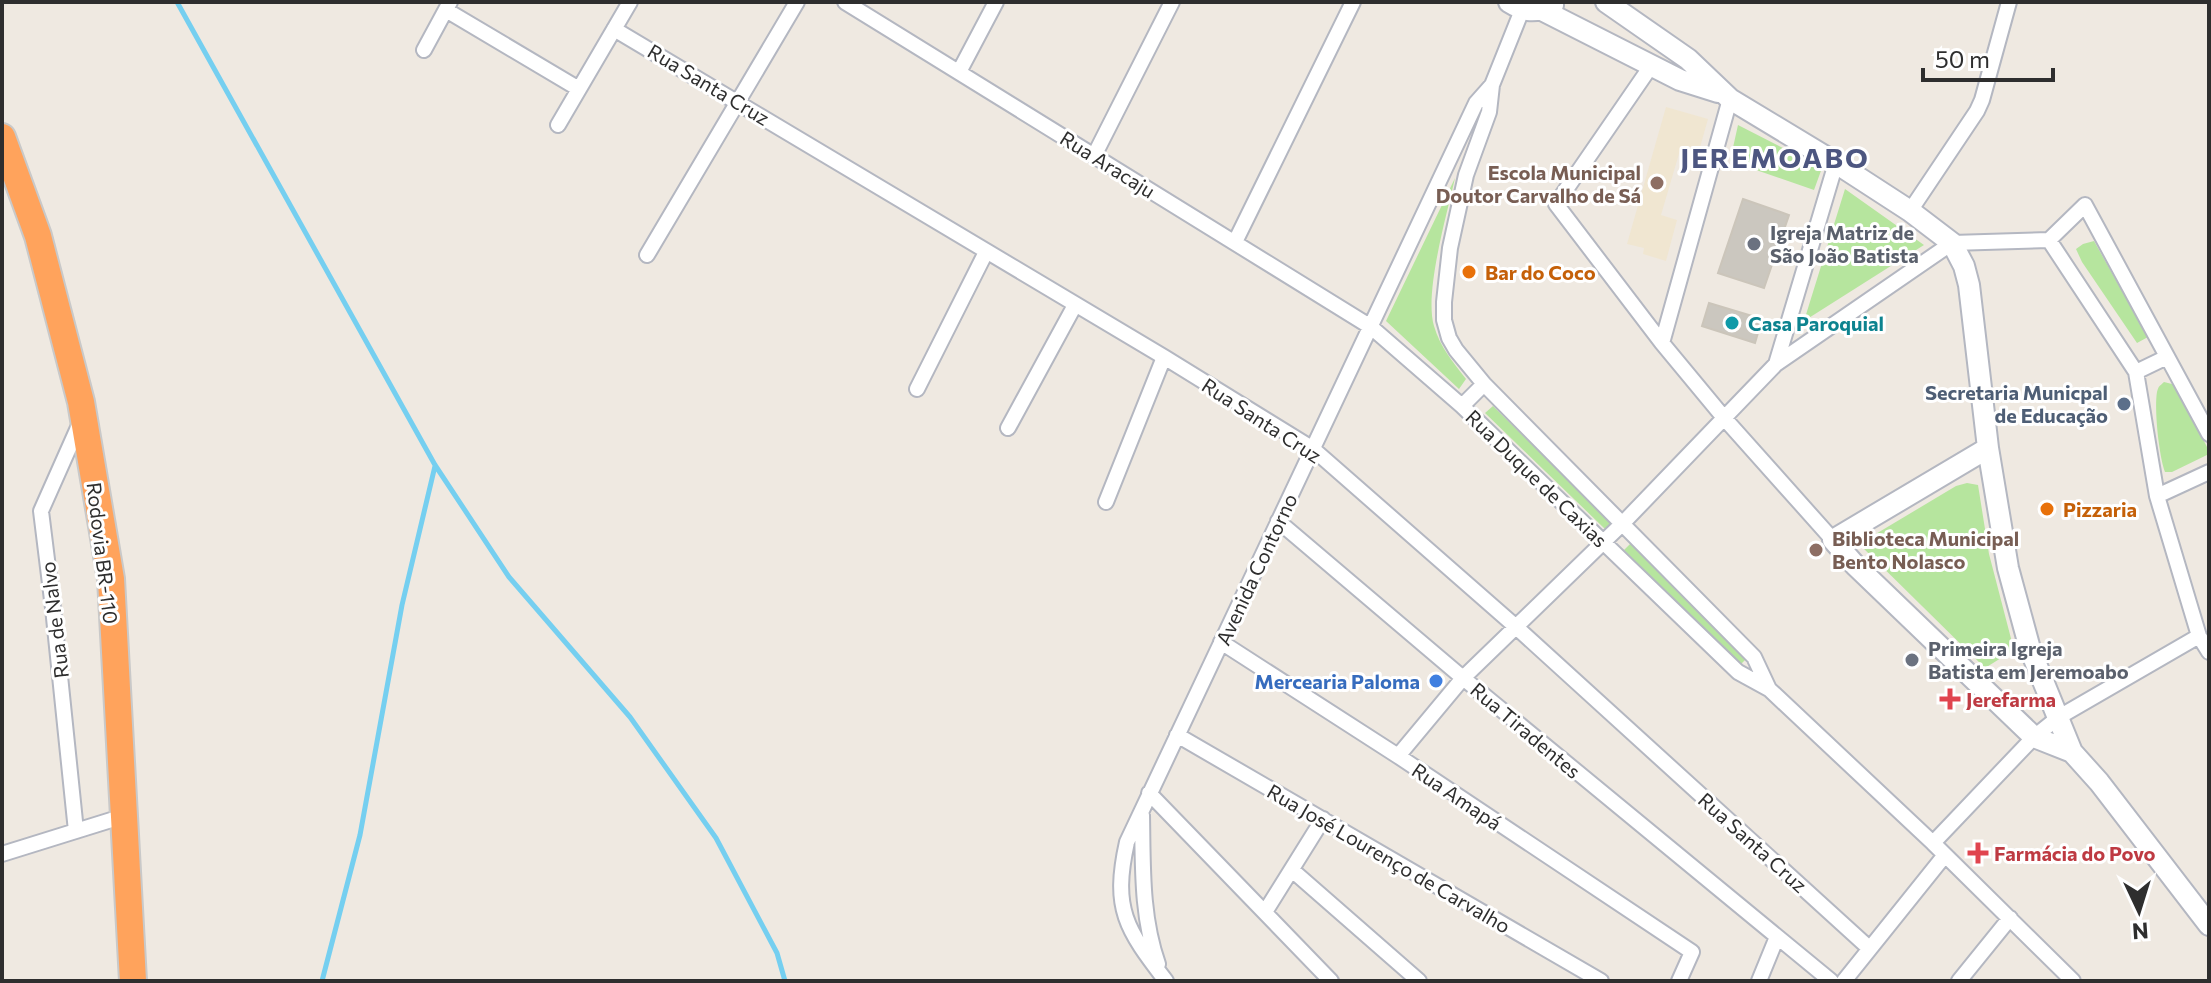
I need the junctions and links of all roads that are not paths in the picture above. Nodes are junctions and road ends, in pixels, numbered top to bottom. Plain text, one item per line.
1 (630, 2) edge
2 (797, 2) edge
3 (845, 2) edge
4 (996, 2) edge
5 (1172, 2) edge
6 (1353, 2) edge
7 (1606, 2) edge
8 (2009, 2) edge
9 (448, 6) edge
10 (1532, 6) edge
11 (614, 29) junction
12 (424, 50) dead end
13 (1651, 66) junction
14 (959, 72) junction
15 (1492, 85) junction
16 (579, 89) junction
17 (1726, 96) junction
18 (739, 101) junction
19 (558, 125) dead end
20 (2, 137) edge
21 (1094, 156) junction
22 (1836, 163) junction
23 (1910, 211) junction
24 (2049, 240) junction
25 (1235, 242) junction
26 (1952, 243) junction
27 (986, 252) junction
28 (647, 255) dead end
29 (1075, 305) junction
30 (1371, 327) junction
31 (1662, 343) junction
32 (1164, 357) junction
33 (2167, 357) junction
34 (1776, 364) junction
35 (2136, 372) junction
36 (1484, 384) junction
37 (917, 389) dead end
38 (1462, 406) junction
39 (83, 417) junction
40 (1725, 419) junction
41 (1008, 428) dead end
42 (2209, 434) edge
43 (1988, 448) junction
44 (1313, 449) junction
45 (2209, 472) edge
46 (2157, 496) junction
47 (1106, 502) dead end
48 (1278, 521) junction
49 (1623, 523) junction
50 (1833, 540) junction
51 (1603, 543) junction
52 (1515, 626) junction
53 (2199, 636) junction
54 (1221, 642) junction
55 (2209, 652) edge
56 (1463, 678) junction
57 (1769, 689) junction
58 (2059, 717) junction
59 (1177, 735) junction
60 (2034, 737) junction
61 (2072, 752) junction
62 (1398, 756) junction
63 (1149, 793) junction
64 (1142, 810) junction
65 (124, 816) junction
66 (1323, 819) junction
67 (76, 831) junction
68 (1933, 843) junction
69 (2, 854) edge
70 (1945, 855) junction
71 (1292, 870) junction
72 (1265, 912) junction
73 (2010, 918) junction
74 (2209, 925) edge
75 (1777, 937) junction
76 (1869, 948) junction
77 (1165, 980) edge
78 (133, 981) edge
79 (1331, 981) edge
80 (1419, 981) edge
81 (1601, 981) edge
82 (1679, 981) edge
83 (1759, 981) edge
84 (1831, 981) edge
85 (1844, 981) edge
86 (1959, 981) edge
87 (2073, 981) edge

1 - 11 street
2 - 18 street
3 - 14 street, Rua Aracaju
4 - 14 street
5 - 21 street
6 - 25 street
7 - 17 street
8 - 23 street
9 - 12 street
9 - 16 street
10 - 13 street
10 - 15 street
11 - 16 street
11 - 18 street, Rua Santa Cruz
13 - 17 street
13 - 31 street
14 - 21 street, Rua Aracaju
15 - 30 street, Avenida Contorno
15 - 36 street
16 - 19 street
17 - 22 street
17 - 31 street
18 - 27 street, Rua Santa Cruz
18 - 28 street
20 - 39 highway, Rodovia BR-110
21 - 25 street, Rua Aracaju
22 - 23 street
22 - 34 street
23 - 26 street
24 - 26 street
24 - 33 street
24 - 35 street
25 - 30 street, Rua Aracaju
26 - 34 street
26 - 43 street
27 - 29 street, Rua Santa Cruz
27 - 37 street
29 - 32 street, Rua Santa Cruz
29 - 41 street
30 - 38 street, Rua Aracaju
30 - 44 street, Avenida Contorno
31 - 40 street
32 - 44 street, Rua Santa Cruz
32 - 47 street
33 - 35 street
33 - 42 street
34 - 40 street
35 - 46 street
36 - 38 street, Rua Duque de Caxias
36 - 49 street, Rua Duque de Caxias
38 - 51 street, Rua Duque de Caxias
39 - 65 highway, Rodovia BR-110
39 - 67 street, Rua de Nalvo
40 - 49 street
40 - 50 street
43 - 50 street
43 - 58 street
44 - 48 street, Avenida Contorno
44 - 52 street, Rua Santa Cruz
45 - 46 street
46 - 53 street
48 - 54 street, Avenida Contorno
48 - 56 street, Rua Tiradentes
49 - 51 street
49 - 57 street, Rua Duque de Caxias
50 - 60 street
51 - 52 street
51 - 57 street, Rua Duque de Caxias
52 - 56 street
52 - 76 street, Rua Santa Cruz
53 - 55 street
53 - 58 street
54 - 59 street, Avenida Contorno
54 - 62 street, Rua Amapá
56 - 62 street
56 - 75 street, Rua Tiradentes
57 - 68 street, Rua Duque de Caxias
58 - 60 street
58 - 61 street
59 - 63 street, Avenida Contorno
59 - 66 street, Rua José Lourenço de Carvalho
60 - 61 street
60 - 68 street
61 - 74 street
62 - 82 street, Rua Amapá
63 - 64 street, Avenida Contorno
63 - 72 street
64 - 77 street, Avenida Contorno
64 - 77 street, Avenida Contorno
65 - 67 street
65 - 78 highway, Rodovia BR-110
66 - 71 street
66 - 81 street, Rua José Lourenço de Carvalho
67 - 69 street
68 - 70 street, Rua Duque de Caxias
70 - 73 street, Rua Duque de Caxias
70 - 76 street
71 - 72 street
71 - 80 street
72 - 79 street
73 - 86 street
73 - 87 street, Rua Duque de Caxias
75 - 83 street
75 - 84 street, Rua Tiradentes
76 - 85 street

